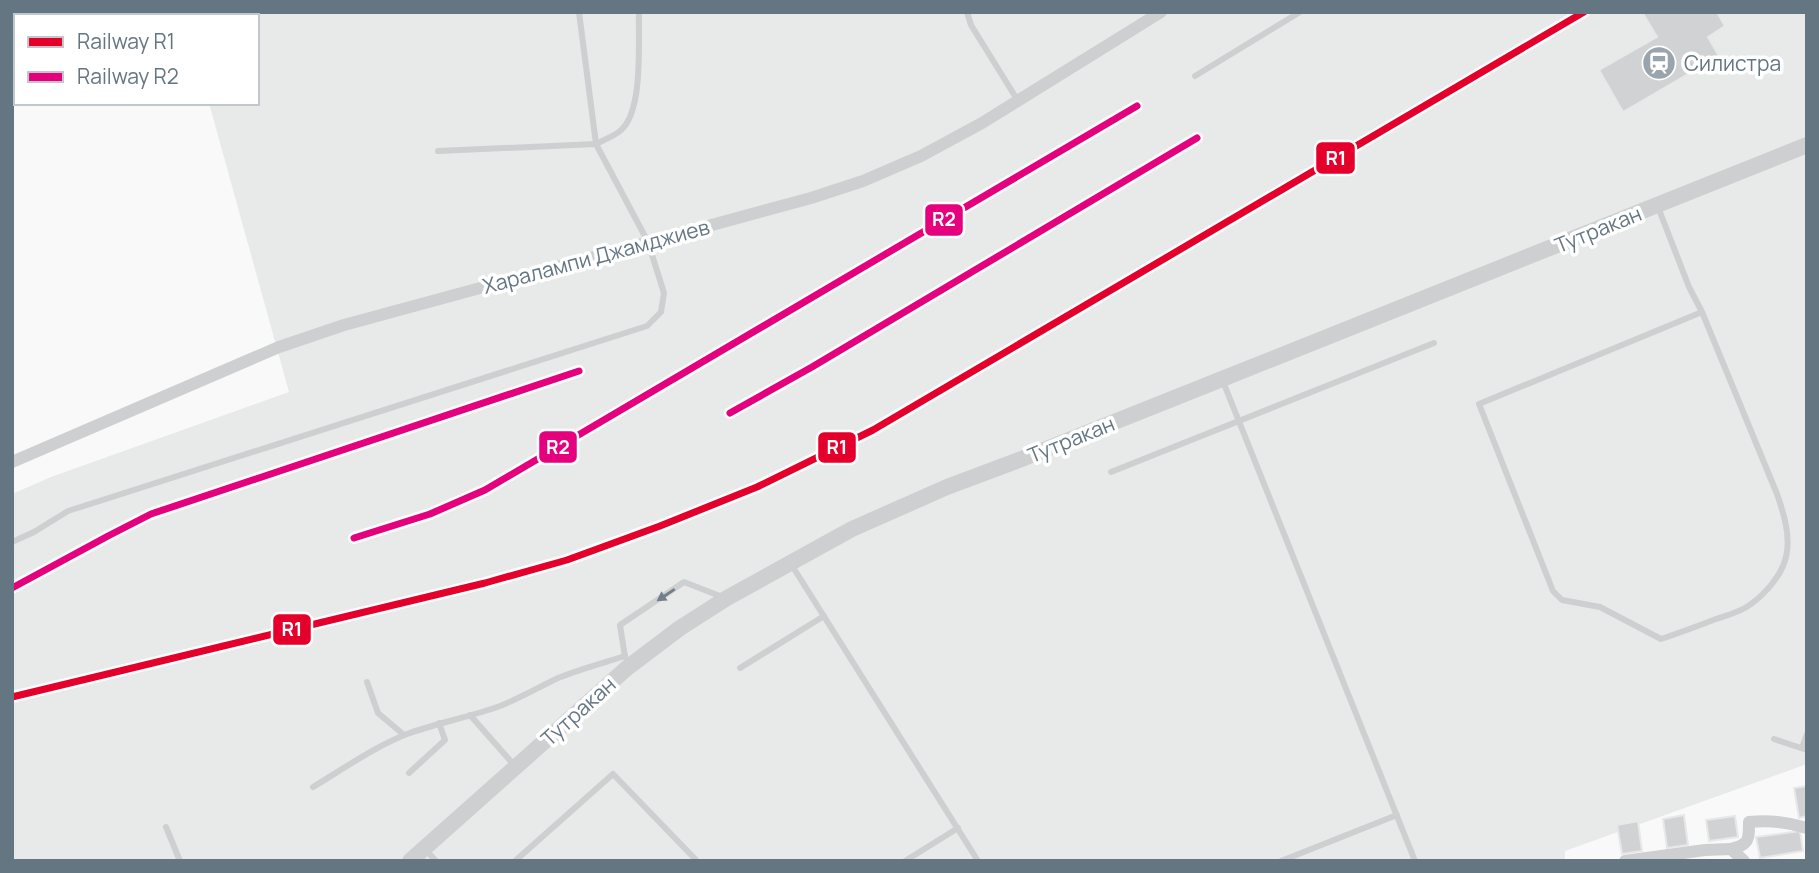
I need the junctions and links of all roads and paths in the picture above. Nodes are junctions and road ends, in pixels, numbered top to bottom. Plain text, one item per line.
1 (579, 12) edge
2 (639, 12) edge
3 (967, 12) edge
4 (1161, 12) edge
5 (1300, 12) edge
6 (1195, 76) dead end
7 (1018, 101) junction
8 (596, 144) junction
9 (1807, 145) edge
10 (438, 151) dead end
11 (1658, 205) junction
12 (648, 242) junction
13 (1702, 312) junction
14 (1434, 342) dead end
15 (1222, 379) junction
16 (1239, 421) junction
17 (12, 462) edge
18 (1111, 472) dead end
19 (12, 542) edge
20 (791, 564) junction
21 (727, 598) junction
22 (824, 616) junction
23 (626, 662) junction
24 (740, 668) dead end
25 (368, 682) dead end
26 (470, 715) junction
27 (439, 723) junction
28 (1807, 734) edge
29 (404, 735) junction
30 (1774, 739) dead end
31 (1804, 749) edge
32 (515, 766) junction
33 (409, 773) dead end
34 (313, 787) dead end
35 (1397, 815) junction
36 (166, 827) dead end
37 (958, 828) junction
38 (1807, 828) edge
39 (424, 847) junction
40 (1731, 849) junction
41 (180, 861) edge
42 (410, 861) edge
43 (436, 861) edge
44 (515, 861) edge
45 (697, 861) edge
46 (905, 861) edge
47 (978, 861) edge
48 (1281, 861) edge
49 (1415, 861) edge
50 (1625, 861) edge
51 (1744, 861) edge

1 - 8 lane
2 - 8 lane
3 - 7 lane
4 - 7 street, Харалампи Джамджиев
5 - 6 lane
7 - 12 street, Харалампи Джамджиев
8 - 10 lane
8 - 12 lane
9 - 11 street, Тутракан
11 - 13 lane
11 - 15 street, Тутракан
12 - 17 street, Харалампи Джамджиев
12 - 19 lane
13 - 13 lane
14 - 16 lane
15 - 16 lane
15 - 20 street, Тутракан
16 - 18 lane
16 - 35 lane
20 - 21 street, Тутракан
20 - 22 lane
21 - 23 street, Тутракан
21 -> 23 lane
22 - 24 lane
22 - 37 lane
23 - 26 lane
23 - 32 street, Тутракан
25 - 29 lane
26 - 27 lane
26 - 32 lane
27 - 29 lane
27 - 33 lane
28 - 31 lane
29 - 34 lane
30 - 31 lane
32 - 39 street, Тутракан
35 - 48 lane
35 - 49 lane
36 - 41 lane
37 - 46 lane
37 - 47 lane
38 - 40 street
39 - 42 street, Тутракан
39 - 43 lane
40 - 50 street
40 - 51 street
44 - 45 lane

